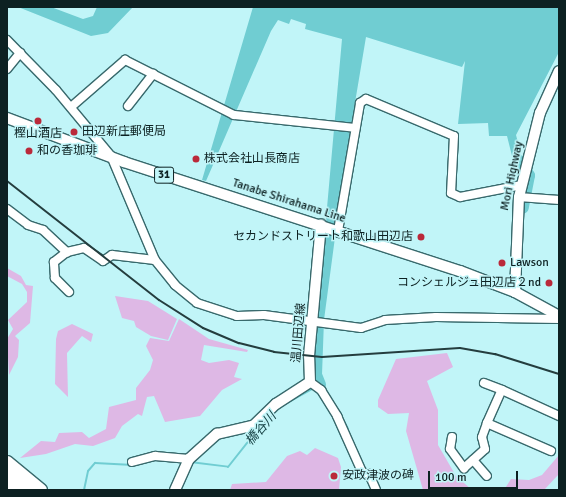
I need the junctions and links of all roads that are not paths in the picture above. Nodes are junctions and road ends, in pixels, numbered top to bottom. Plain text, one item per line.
1 (7, 40) edge
2 (20, 53) junction
3 (7, 69) edge
4 (559, 71) edge
5 (153, 74) junction
6 (128, 106) dead end
7 (71, 107) junction
8 (7, 118) edge
9 (355, 128) junction
10 (111, 156) junction
11 (522, 182) junction
12 (523, 198) junction
13 (559, 200) edge
14 (7, 208) edge
15 (322, 225) junction
16 (337, 230) junction
17 (66, 252) junction
18 (155, 260) junction
19 (69, 292) dead end
20 (515, 292) junction
21 (559, 316) edge
22 (559, 319) edge
23 (314, 321) junction
24 (312, 382) junction
25 (484, 383) dead end
26 (502, 390) junction
27 (559, 416) edge
28 (487, 423) junction
29 (452, 437) dead end
30 (551, 451) dead end
31 (473, 460) junction
32 (7, 462) edge
33 (132, 462) dead end
34 (187, 462) junction
35 (7, 471) edge
36 (487, 476) dead end
37 (7, 484) edge
38 (12, 490) edge
39 (15, 490) edge
40 (27, 490) edge
41 (41, 490) edge
42 (175, 490) edge
43 (376, 490) edge

1 - 2 street
2 - 3 street
2 - 7 street
4 - 11 main road, Mori Highway
5 - 6 street
5 - 7 street
5 - 9 street
7 - 10 street
8 - 10 main road, Tanabe Shirahama Line / 31
9 - 11 street
9 - 16 street
10 - 15 main road, Tanabe Shirahama Line / 31
10 - 18 street
11 - 12 main road, Mori Highway
12 - 13 street
12 - 20 main road, Mori Highway
14 - 17 street
15 - 16 main road, Tanabe Shirahama Line / 31
15 - 23 main road, 温川田辺線
16 - 20 main road, Tanabe Shirahama Line / 31
17 - 18 street
17 - 19 street
18 - 23 street
20 - 21 main road, Tanabe Shirahama Line / 31
22 - 23 street
23 - 24 main road, 温川田辺線
24 - 34 main road
24 - 43 street
25 - 26 street
26 - 27 street
26 - 28 street
28 - 30 street
28 - 31 street
29 - 31 street
31 - 36 street
32 - 41 highway
33 - 34 street
34 - 42 main road
35 - 40 highway
37 - 38 highway
37 - 39 highway

